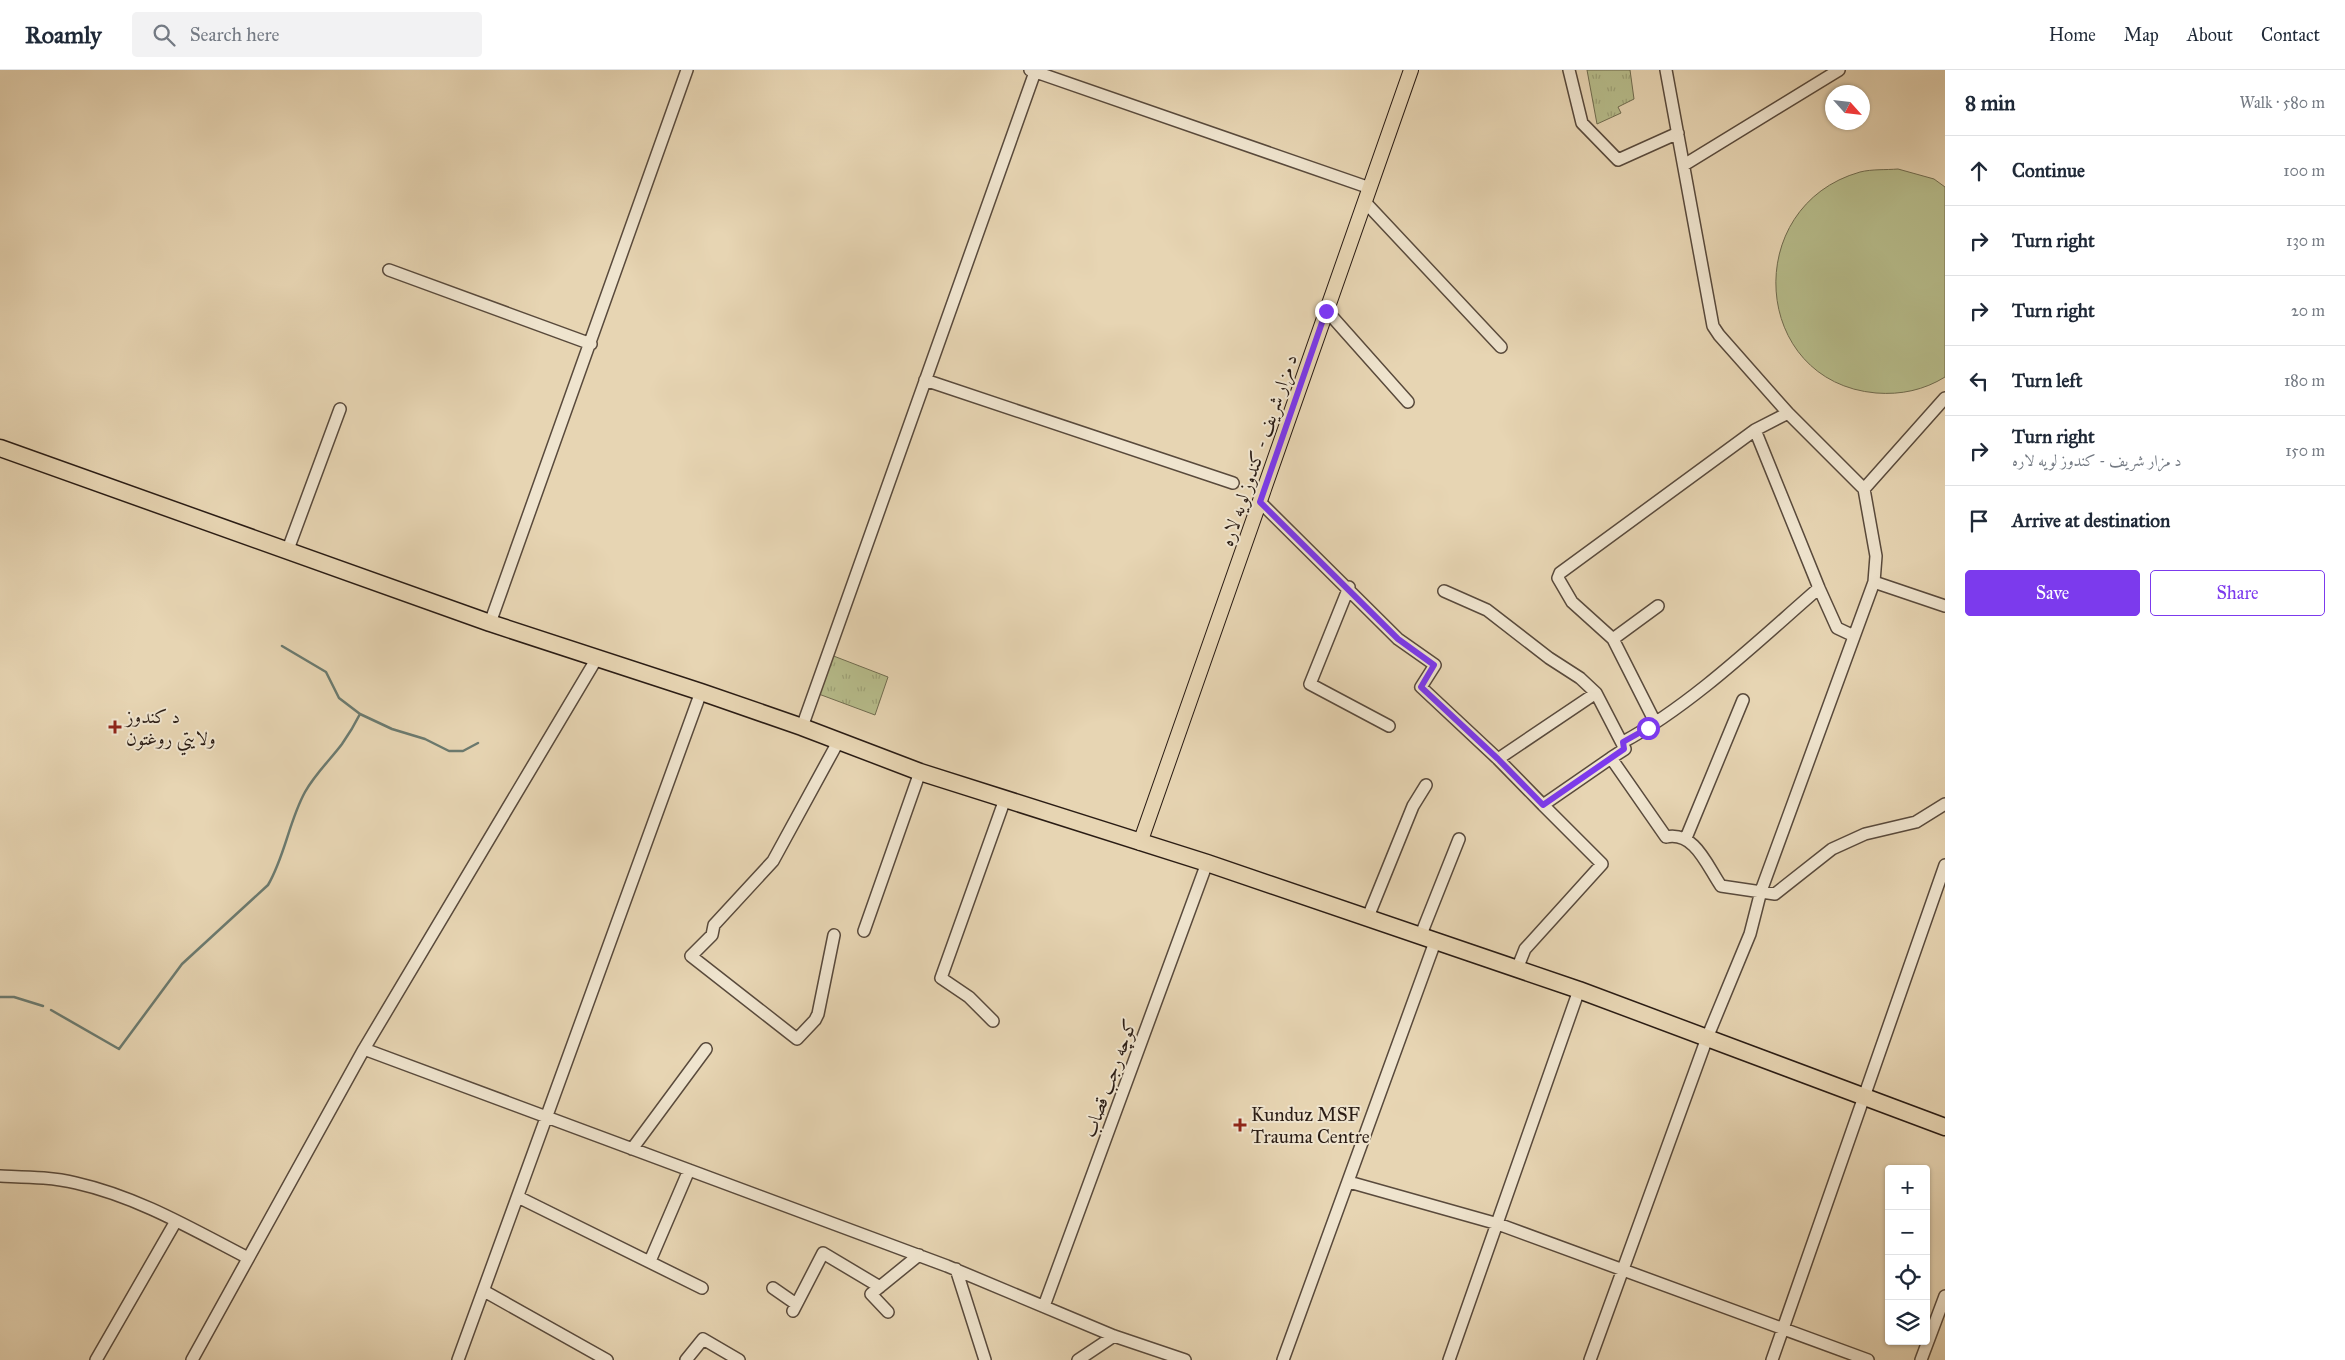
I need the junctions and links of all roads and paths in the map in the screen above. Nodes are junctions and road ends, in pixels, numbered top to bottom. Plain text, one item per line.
1 (687, 70) edge
2 (1411, 70) edge
3 (1569, 70) edge
4 (1666, 70) edge
5 (1839, 70) edge
6 (1032, 71) edge
7 (1678, 133) junction
8 (1684, 165) junction
9 (1370, 188) junction
10 (1365, 202) junction
11 (389, 270) dead end
12 (1326, 311) junction
13 (591, 344) junction
14 (1501, 347) dead end
15 (925, 380) junction
16 (1945, 398) edge
17 (1408, 402) dead end
18 (340, 409) dead end
19 (1788, 413) junction
20 (1755, 430) junction
21 (0, 448) edge
22 (1233, 483) dead end
23 (1864, 489) junction
24 (1260, 502) junction
25 (287, 552) junction
26 (1874, 582) junction
27 (1348, 588) junction
28 (1819, 588) junction
29 (1444, 591) dead end
30 (1658, 606) dead end
31 (1945, 606) edge
32 (490, 623) junction
33 (1854, 636) junction
34 (1613, 639) junction
35 (597, 658) junction
36 (701, 692) junction
37 (1596, 693) junction
38 (1743, 700) dead end
39 (1655, 722) junction
40 (1389, 726) dead end
41 (802, 727) junction
42 (838, 742) junction
43 (1623, 742) junction
44 (1611, 758) junction
45 (1498, 759) junction
46 (920, 772) junction
47 (1426, 785) dead end
48 (1005, 799) junction
49 (1945, 804) edge
50 (1543, 805) junction
51 (1686, 838) junction
52 (1459, 839) dead end
53 (1140, 843) junction
54 (1207, 863) junction
55 (1945, 865) edge
56 (1941, 886) edge
57 (1761, 891) junction
58 (1368, 918) junction
59 (864, 931) dead end
60 (834, 935) dead end
61 (1427, 939) junction
62 (1517, 969) junction
63 (1580, 990) junction
64 (993, 1021) dead end
65 (1708, 1038) junction
66 (706, 1048) dead end
67 (364, 1049) junction
68 (1863, 1097) junction
69 (546, 1116) junction
70 (1945, 1127) edge
71 (632, 1149) junction
72 (689, 1170) junction
73 (0, 1176) edge
74 (1349, 1182) junction
75 (518, 1197) junction
76 (176, 1221) junction
77 (1498, 1224) junction
78 (919, 1255) junction
79 (248, 1258) junction
80 (650, 1261) junction
81 (956, 1269) junction
82 (1623, 1270) junction
83 (880, 1287) junction
84 (702, 1288) dead end
85 (772, 1288) dead end
86 (484, 1291) junction
87 (1945, 1296) edge
88 (1044, 1306) junction
89 (888, 1312) dead end
90 (1783, 1329) junction
91 (1114, 1336) junction
92 (1166, 1357) edge
93 (96, 1360) edge
94 (192, 1360) edge
95 (458, 1360) edge
96 (607, 1360) edge
97 (686, 1360) edge
98 (739, 1360) edge
99 (985, 1360) edge
100 (1078, 1360) edge
101 (1185, 1360) edge
102 (1282, 1360) edge
103 (1449, 1360) edge
104 (1590, 1360) edge
105 (1772, 1360) edge
106 (1868, 1360) edge
107 (1921, 1360) edge

1 - 13 street
2 - 9 main road, د مزار شریف - کندوز لویه لاره
3 - 7 street
4 - 7 street
5 - 8 street
6 - 9 street
6 - 15 street
7 - 8 street
8 - 19 street
9 - 10 main road, د مزار شریف - کندوز لویه لاره
10 - 12 main road, د مزار شریف - کندوز لویه لاره
10 - 14 street
11 - 13 street
12 - 17 street
12 - 24 main road, د مزار شریف - کندوز لویه لاره
13 - 32 street
15 - 22 street
15 - 41 street
16 - 23 street
18 - 25 street
19 - 20 street
19 - 23 street
20 - 28 street
20 - 34 street
21 - 25 highway
23 - 26 street
24 - 27 street
24 - 53 main road, د مزار شریف - کندوز لویه لاره
25 - 32 highway
26 - 31 street
26 - 33 street
27 - 40 street
27 - 45 street
28 - 33 street
28 - 39 street
29 - 37 street
30 - 34 street
32 - 35 highway
33 - 57 street
34 - 39 street
35 - 36 highway
35 - 67 street
36 - 41 highway
36 - 69 street
37 - 43 street
37 - 45 street
38 - 51 street
39 - 43 street
41 - 42 highway
42 - 46 highway
42 - 60 street
43 - 44 street
44 - 50 street
44 - 51 street
45 - 50 street
46 - 48 highway
46 - 59 street
47 - 58 street
48 - 53 highway
48 - 64 street
49 - 57 street
50 - 62 street
51 - 57 street
52 - 61 street
53 - 54 highway
54 - 58 highway
54 - 88 street, کوچه رجب قصاب
55 - 56 street
56 - 68 street
57 - 65 street
58 - 61 highway
61 - 62 highway
61 - 74 street
62 - 63 highway
63 - 65 highway
63 - 77 street
65 - 68 highway
65 - 82 street
66 - 71 street
67 - 69 street
67 - 79 street
68 - 70 highway
68 - 90 street
69 - 71 street
69 - 75 street
71 - 72 street
72 - 78 street
72 - 80 street
73 - 76 street
74 - 77 street
74 - 102 street
75 - 80 street
75 - 86 street
76 - 79 street
76 - 93 street
77 - 82 street
77 - 103 street
78 - 81 street
78 - 83 street
79 - 94 street
80 - 84 street
81 - 88 street
81 - 99 street
82 - 90 street
82 - 104 street
83 - 85 street
83 - 89 street
86 - 95 street
86 - 96 street
87 - 107 street
88 - 91 street
90 - 105 street
90 - 106 street
91 - 92 street
91 - 100 street
92 - 101 street
97 - 98 street

